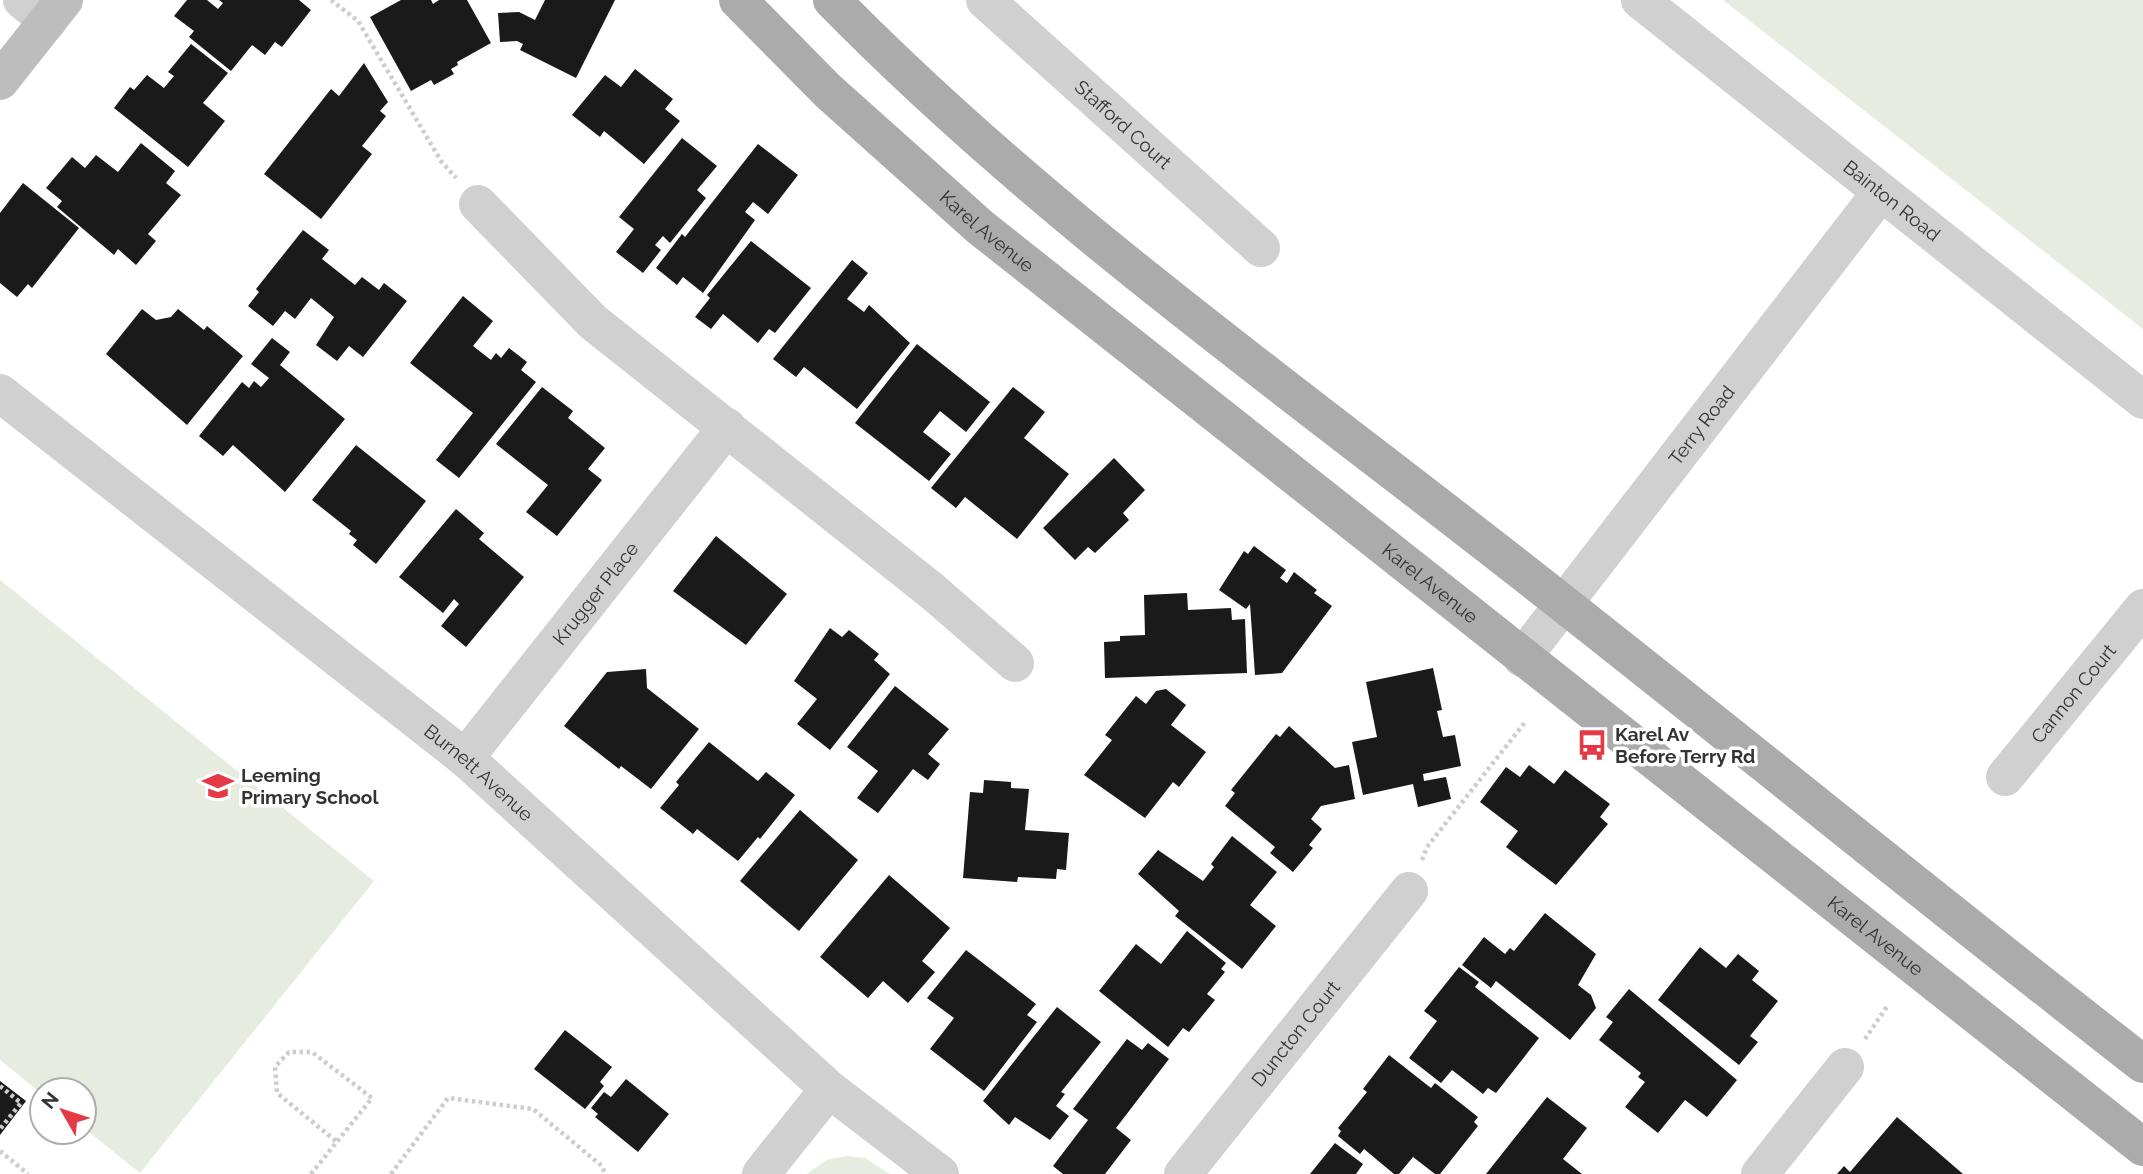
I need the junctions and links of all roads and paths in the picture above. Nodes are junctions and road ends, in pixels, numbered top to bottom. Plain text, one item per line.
1 (331, 0) edge
2 (738, 0) edge
3 (832, 0) edge
4 (985, 0) edge
5 (1640, 0) edge
6 (45, 7) edge
7 (0, 81) edge
8 (1881, 192) junction
9 (478, 204) joint
10 (1261, 248) dead end
11 (0, 393) edge
12 (2143, 400) edge
13 (727, 428) junction
14 (1564, 604) junction
15 (2143, 608) edge
16 (1522, 658) junction
17 (1016, 663) dead end
18 (1526, 721) dead end
19 (465, 758) junction
20 (2005, 777) dead end
21 (1409, 891) joint
22 (2143, 1063) edge
23 (1845, 1066) dead end
24 (0, 1086) edge
25 (829, 1088) junction
26 (0, 1129) edge
27 (337, 1142) junction
28 (2143, 1147) edge
29 (0, 1152) edge
30 (25, 1173) edge
31 (311, 1174) edge
32 (391, 1174) edge
33 (605, 1174) edge
34 (761, 1174) edge
35 (940, 1174) edge
36 (1183, 1174) edge
37 (1760, 1174) edge

1 - 9 path
2 - 16 main road, Karel Avenue
3 - 14 main road
4 - 10 street, Stafford Court
5 - 8 street, Bainton Road
6 - 7 main road
8 - 12 street, Bainton Road
8 - 14 street, Terry Road
9 - 13 street
11 - 19 street, Burnett Avenue
13 - 17 street
13 - 19 street, Krugger Place
14 - 16 street, Terry Road
14 - 22 main road
15 - 20 street, Cannon Court
16 - 28 main road, Karel Avenue
18 - 21 path
19 - 25 street, Burnett Avenue
21 - 36 street, Duncton Court
23 - 37 street
24 - 26 path
25 - 34 street
25 - 35 street, Burnett Avenue
27 - 27 path
27 - 31 path
29 - 30 path
32 - 33 path

